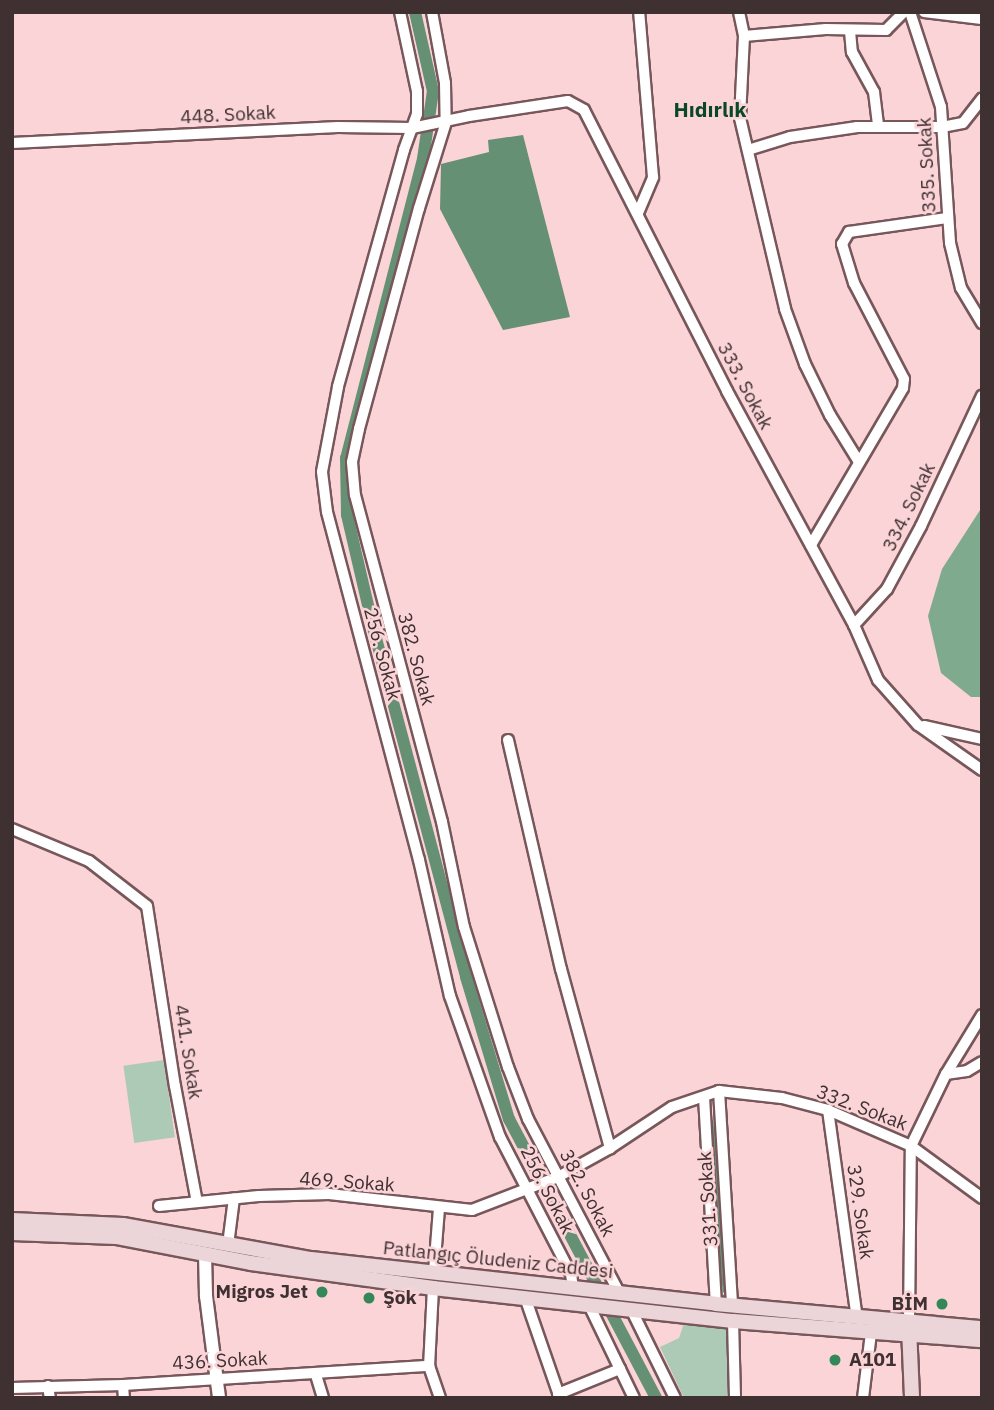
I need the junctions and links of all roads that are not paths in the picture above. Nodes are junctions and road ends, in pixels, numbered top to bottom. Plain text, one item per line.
1 (400, 12) edge
2 (432, 12) edge
3 (639, 12) edge
4 (739, 12) edge
5 (904, 12) edge
6 (910, 12) edge
7 (924, 12) edge
8 (982, 19) edge
9 (850, 32) junction
10 (744, 36) junction
11 (982, 99) edge
12 (443, 122) junction
13 (878, 125) junction
14 (415, 127) junction
15 (942, 127) junction
16 (12, 143) edge
17 (748, 150) junction
18 (638, 213) junction
19 (947, 218) junction
20 (979, 319) edge
21 (982, 396) edge
22 (859, 462) junction
23 (811, 545) junction
24 (853, 625) junction
25 (918, 724) junction
26 (982, 739) edge
27 (508, 740) dead end
28 (982, 770) edge
29 (12, 829) edge
30 (982, 1015) edge
31 (982, 1062) edge
32 (946, 1074) junction
33 (719, 1091) junction
34 (704, 1097) junction
35 (828, 1111) junction
36 (911, 1146) junction
37 (610, 1148) junction
38 (555, 1178) junction
39 (530, 1187) junction
40 (234, 1198) junction
41 (982, 1198) edge
42 (197, 1202) junction
43 (159, 1206) dead end
44 (439, 1208) junction
45 (12, 1220) edge
46 (12, 1233) edge
47 (228, 1245) junction
48 (205, 1254) junction
49 (435, 1272) junction
50 (433, 1288) junction
51 (580, 1289) junction
52 (616, 1293) junction
53 (525, 1297) junction
54 (716, 1304) junction
55 (592, 1306) junction
56 (732, 1306) junction
57 (628, 1309) junction
58 (857, 1318) junction
59 (733, 1321) junction
60 (982, 1328) edge
61 (909, 1330) junction
62 (871, 1333) junction
63 (982, 1340) edge
64 (429, 1366) junction
65 (620, 1369) junction
66 (316, 1375) junction
67 (216, 1377) junction
68 (122, 1385) junction
69 (48, 1386) junction
70 (12, 1388) edge
71 (559, 1396) edge
72 (50, 1398) edge
73 (124, 1398) edge
74 (219, 1398) edge
75 (323, 1398) edge
76 (440, 1398) edge
77 (634, 1398) edge
78 (675, 1398) edge
79 (735, 1398) edge
80 (863, 1398) edge
81 (912, 1398) edge

1 - 14 street, 256. Sokak
2 - 12 street, 382. Sokak
3 - 18 street
4 - 10 street
5 - 9 street
6 - 15 street, 335. Sokak
7 - 8 street
9 - 10 street
9 - 13 street
10 - 17 street
11 - 15 street
12 - 14 street, 448. Sokak
12 - 18 street, 333. Sokak
12 - 38 street, 382. Sokak
13 - 15 street
13 - 17 street
14 - 16 street, 448. Sokak
14 - 39 street, 256. Sokak
15 - 19 street, 335. Sokak
17 - 22 street
18 - 23 street, 333. Sokak
19 - 20 street, 335. Sokak
19 - 22 street
21 - 24 street, 334. Sokak
22 - 23 street
23 - 24 street, 333. Sokak
24 - 25 street, 333. Sokak
25 - 26 street
25 - 28 street, 333. Sokak
27 - 37 street
29 - 42 street, 441. Sokak
30 - 32 street
31 - 32 street
32 - 36 street
33 - 34 street, 332. Sokak
33 - 35 street, 332. Sokak
33 - 56 street, 331. Sokak
34 - 37 street, 332. Sokak
34 - 54 street
35 - 36 street, 332. Sokak
35 - 58 street, 329. Sokak
36 - 41 street, 332. Sokak
36 - 61 street
37 - 38 street, 332. Sokak
38 - 39 street, 332. Sokak
38 - 52 street, 382. Sokak
39 - 44 street, 469. Sokak
39 - 51 street, 256. Sokak
40 - 42 street, 469. Sokak
40 - 44 street, 469. Sokak
40 - 47 street
42 - 43 street, 469. Sokak
44 - 49 street
45 - 47 main road, Patlangıç Öludeniz Caddesi
46 - 48 main road, Patlangıç Öludeniz Caddesi
47 - 49 main road, Patlangıç Öludeniz Caddesi
48 - 50 main road, Patlangıç Öludeniz Caddesi
48 - 67 street
49 - 51 main road, Patlangıç Öludeniz Caddesi
50 - 53 main road, Patlangıç Öludeniz Caddesi
50 - 64 street
51 - 52 main road, Patlangıç Öludeniz Caddesi
52 - 54 main road, Patlangıç Öludeniz Caddesi
53 - 55 main road, Patlangıç Öludeniz Caddesi
53 - 71 street
54 - 56 main road, Patlangıç Öludeniz Caddesi
55 - 57 main road, Patlangıç Öludeniz Caddesi
55 - 65 street
56 - 58 main road, Patlangıç Öludeniz Caddesi
57 - 59 main road, Patlangıç Öludeniz Caddesi
57 - 78 street
58 - 61 main road, Patlangıç Öludeniz Caddesi
59 - 62 main road, Patlangıç Öludeniz Caddesi
59 - 79 street
60 - 61 main road, Patlangıç Öludeniz Caddesi
61 - 62 main road, Patlangıç Öludeniz Caddesi
61 - 63 main road, Patlangıç Öludeniz Caddesi
61 - 81 main road
62 - 80 street
64 - 66 street, 436. Sokak
64 - 76 street
65 - 71 street
65 - 77 street
66 - 67 street, 436. Sokak
66 - 75 street
67 - 68 street, 436. Sokak
67 - 74 street
68 - 69 street, 436. Sokak
68 - 73 street
69 - 70 street, 436. Sokak
69 - 72 street

